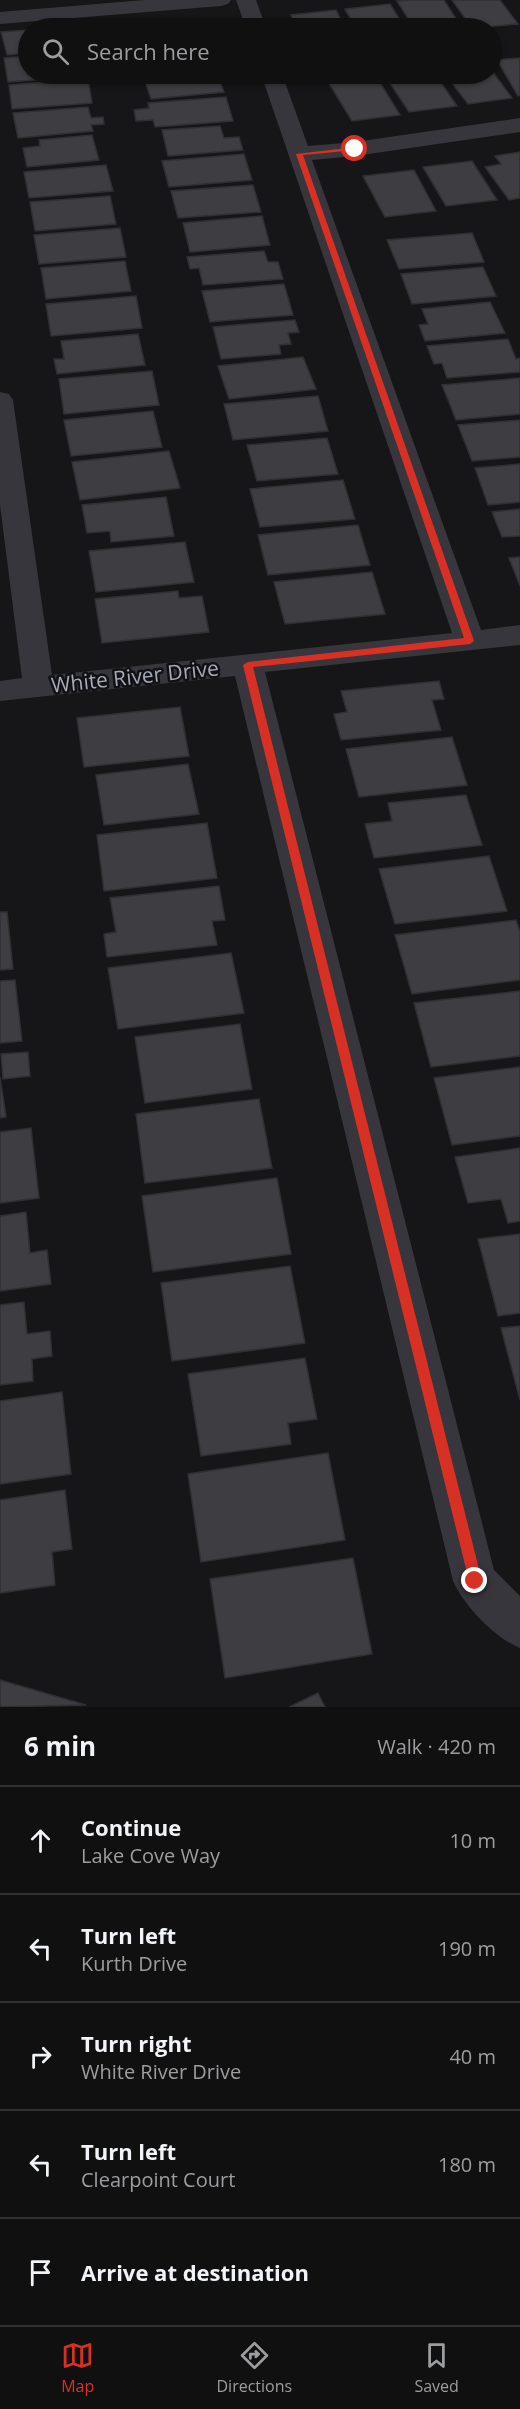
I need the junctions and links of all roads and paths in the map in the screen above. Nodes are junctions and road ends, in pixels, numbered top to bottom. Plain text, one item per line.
1 (221, 0) edge
2 (246, 0) edge
3 (0, 18) edge
4 (252, 18) edge
5 (274, 84) edge
6 (520, 125) edge
7 (299, 154) junction
8 (0, 400) edge
9 (520, 635) edge
10 (470, 641) junction
11 (248, 665) junction
12 (38, 687) junction
13 (0, 691) edge
14 (520, 1627) edge

1 - 3 street
2 - 4 street
5 - 7 street
6 - 7 street
7 - 10 street
8 - 12 street
9 - 10 street, White River Drive
10 - 11 street, White River Drive
11 - 12 street, White River Drive
11 - 14 street
12 - 13 street, White River Drive

